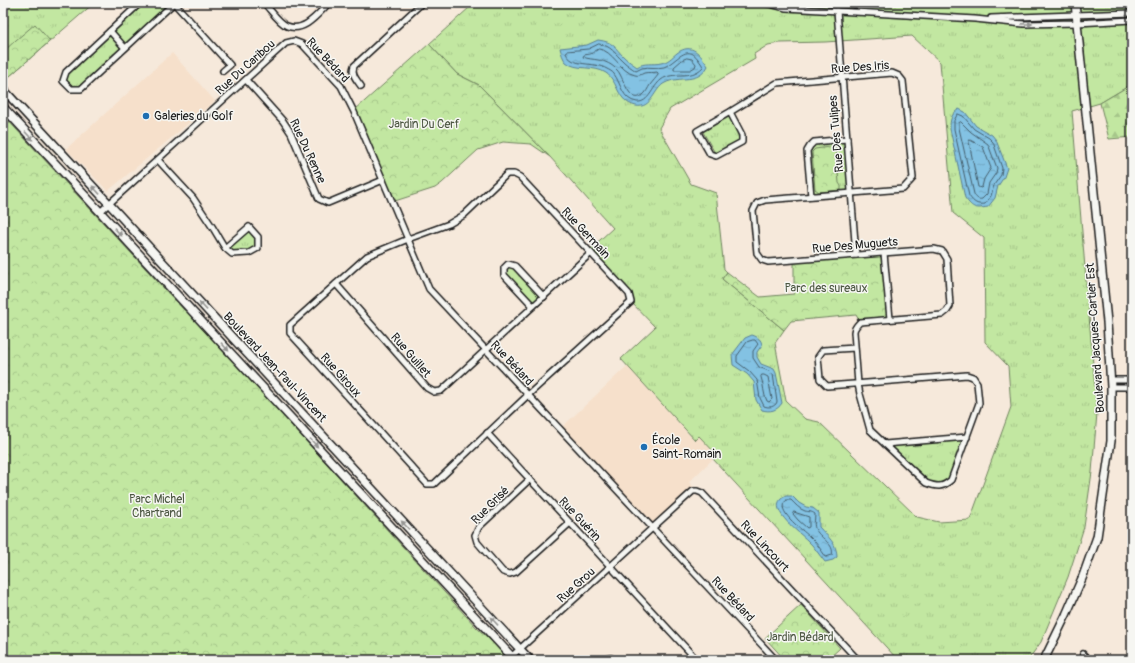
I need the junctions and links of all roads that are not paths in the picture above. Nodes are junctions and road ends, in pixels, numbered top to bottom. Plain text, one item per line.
1 (140, 3) edge
2 (174, 3) edge
3 (264, 3) edge
4 (329, 3) edge
5 (422, 3) edge
6 (766, 3) edge
7 (1075, 3) edge
8 (837, 11) junction
9 (1132, 13) edge
10 (1076, 15) junction
11 (975, 19) junction
12 (1132, 20) edge
13 (1077, 23) junction
14 (110, 31) junction
15 (294, 41) joint
16 (125, 48) junction
17 (223, 71) dead end
18 (842, 77) junction
19 (246, 80) junction
20 (361, 86) dead end
21 (3, 89) edge
22 (3, 107) edge
23 (730, 112) junction
24 (847, 139) junction
25 (158, 160) junction
26 (383, 180) junction
27 (851, 193) junction
28 (811, 196) junction
29 (109, 204) junction
30 (100, 212) junction
31 (408, 239) junction
32 (224, 248) junction
33 (591, 253) junction
34 (884, 253) junction
35 (856, 255) junction
36 (336, 284) junction
37 (544, 297) junction
38 (533, 306) junction
39 (890, 319) junction
40 (855, 348) junction
41 (486, 350) junction
42 (1132, 380) edge
43 (858, 384) junction
44 (1111, 384) junction
45 (1132, 387) edge
46 (528, 395) junction
47 (487, 434) junction
48 (967, 437) junction
49 (885, 444) junction
50 (530, 480) junction
51 (570, 523) junction
52 (653, 528) junction
53 (611, 567) junction
54 (520, 649) junction
55 (1083, 654) dead end
56 (514, 658) edge
57 (530, 660) edge
58 (601, 660) edge
59 (612, 660) edge
60 (697, 660) edge
61 (776, 660) edge
62 (858, 660) edge
63 (1044, 660) edge
64 (1088, 660) edge

1 - 14 street
2 - 16 street
2 - 17 street
3 - 4 street
5 - 20 street
6 - 8 street
7 - 10 street, Boulevard Jacques-Cartier Est
8 - 11 street
8 - 18 street, Rue Des Tulipes
9 - 10 street
10 - 11 street
10 - 13 street, Boulevard Jacques-Cartier Est
11 -> 13 street
12 - 13 street
13 - 44 street, Boulevard Jacques-Cartier Est
14 - 16 street
14 - 16 street
15 - 19 street, Rue Du Caribou
15 - 26 street, Rue Bédard
18 - 23 street, Rue Des Iris
18 - 24 street, Rue Des Tulipes
18 - 27 street, Rue Des Iris
19 - 25 street, Rue Du Caribou
19 - 26 street, Rue Du Renne
29 -> 21 street, Boulevard Jean-Paul-Vincent
22 -> 30 street, Boulevard Jean-Paul-Vincent
23 - 23 street, Rue Des Iris
24 - 27 street, Rue Des Tulipes
24 - 28 street
25 - 29 street, Rue Du Caribou
25 - 32 street
26 - 31 street, Rue Bédard
27 - 28 street, Rue Des Muguets
27 - 35 street, Rue Des Tulipes
28 - 35 street, Rue Des Muguets
29 - 30 street, Rue Du Caribou
54 -> 29 street, Boulevard Jean-Paul-Vincent
30 -> 56 street, Boulevard Jean-Paul-Vincent
31 - 33 street, Rue Germain
31 - 36 street, Rue Giroux
31 - 41 street, Rue Bédard
32 - 32 street
33 - 37 street, Rue Guillet
33 - 46 street, Rue Germain
34 - 35 street, Rue Des Muguets
34 - 39 street
34 - 39 street, Rue Des Muguets
36 - 41 street, Rue Guillet
36 - 47 street, Rue Giroux
37 - 38 street, Rue Guillet
37 - 38 street
38 - 41 street, Rue Guillet
39 - 40 street, Rue Des Muguets
40 - 43 street
40 - 43 street
41 - 46 street, Rue Bédard
42 - 44 street
43 - 48 street
43 - 49 street
44 - 45 street
44 - 63 street, Boulevard Jacques-Cartier Est
46 - 47 street
46 - 52 street, Rue Bédard
47 - 50 street, Rue Guérin
48 - 49 street
48 - 49 street
50 - 51 street, Rue Guérin
50 - 51 street, Rue Grisé
51 - 53 street, Rue Guérin
52 - 53 street, Rue Grou
52 - 61 street, Rue Bédard
52 - 62 street, Rue Lincourt
53 - 54 street, Rue Grou
53 - 60 street, Rue Guérin
54 - 56 street, Rue Grou
54 - 57 street, Boulevard Jean-Paul-Vincent
55 - 64 street
58 - 59 street

